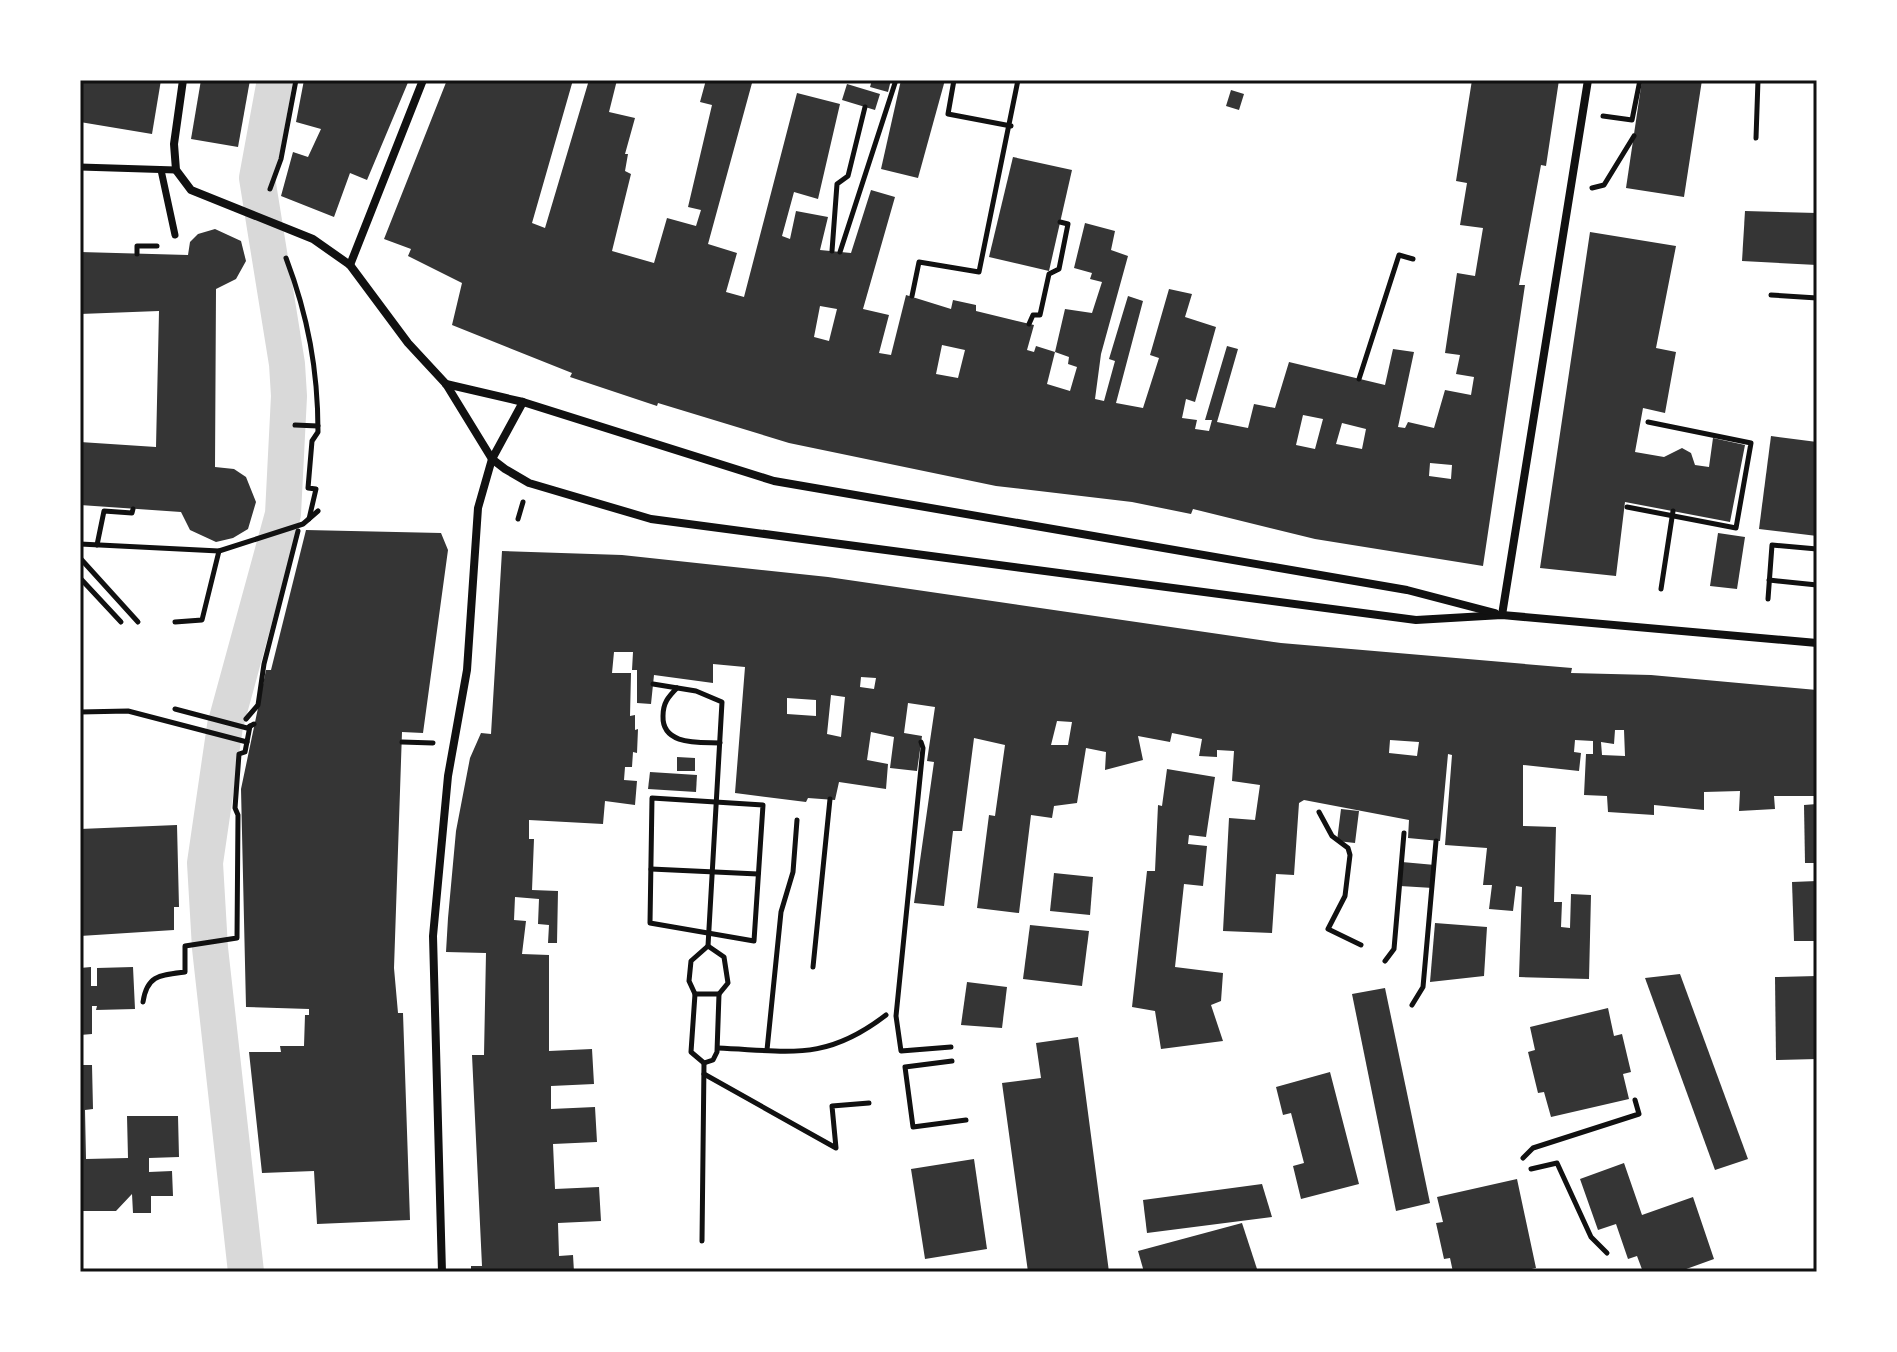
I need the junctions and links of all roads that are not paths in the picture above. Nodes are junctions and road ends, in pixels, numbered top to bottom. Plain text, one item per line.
1 (183, 80) edge
2 (423, 80) edge
3 (1588, 80) edge
4 (80, 167) edge
5 (161, 170) junction
6 (176, 170) junction
7 (175, 235) dead end
8 (350, 265) junction
9 (446, 384) junction
10 (523, 402) junction
11 (492, 459) junction
12 (1502, 615) junction
13 (1817, 643) edge
14 (442, 1272) edge

1 - 6 street
2 - 8 street
3 - 12 street
4 - 5 street
5 - 6 street
5 - 7 street
6 - 8 street
8 - 9 street
9 - 10 street
9 - 11 street
10 - 11 street
10 - 12 street
11 - 12 street
11 - 14 street
12 - 13 street

